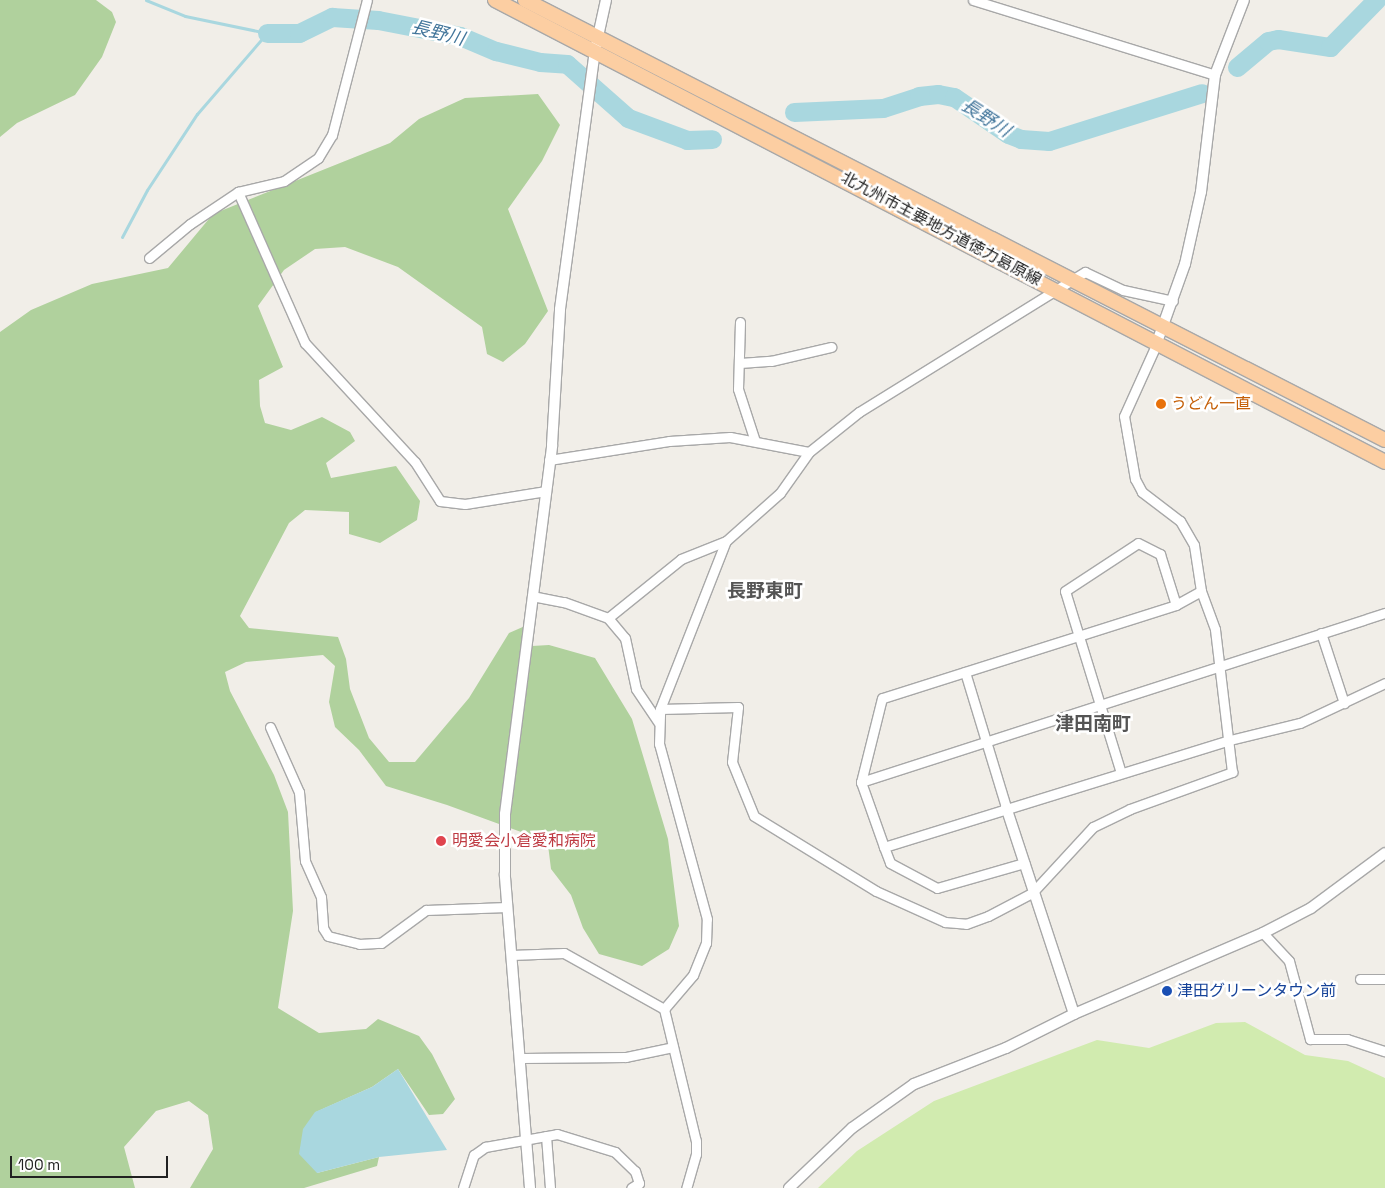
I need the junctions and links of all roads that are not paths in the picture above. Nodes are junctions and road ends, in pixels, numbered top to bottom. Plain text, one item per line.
1 (367, 0) edge
2 (495, 0) edge
3 (525, 0) edge
4 (606, 0) edge
5 (972, 0) edge
6 (1244, 0) edge
7 (597, 44) junction
8 (1216, 75) junction
9 (238, 192) junction
10 (149, 258) dead end
11 (1072, 279) junction
12 (1055, 289) junction
13 (1173, 301) junction
14 (740, 322) dead end
15 (1163, 325) junction
16 (1156, 345) junction
17 (830, 347) dead end
18 (740, 364) junction
19 (1385, 440) edge
20 (755, 441) junction
21 (809, 452) junction
22 (550, 460) junction
23 (1385, 462) edge
24 (546, 492) junction
25 (726, 541) junction
26 (1201, 590) junction
27 (532, 596) junction
28 (1176, 606) junction
29 (1385, 613) edge
30 (608, 618) junction
31 (1321, 633) junction
32 (1078, 638) junction
33 (1221, 666) junction
34 (965, 672) junction
35 (1385, 683) edge
36 (1344, 703) junction
37 (1099, 705) junction
38 (660, 709) junction
39 (658, 722) junction
40 (270, 727) dead end
41 (1230, 740) junction
42 (985, 742) junction
43 (1121, 773) junction
44 (862, 782) junction
45 (1006, 807) junction
46 (884, 847) junction
47 (1385, 853) edge
48 (1024, 863) junction
49 (1032, 893) junction
50 (508, 907) junction
51 (1262, 933) junction
52 (511, 955) junction
53 (1360, 979) dead end
54 (1385, 979) edge
55 (664, 1009) junction
56 (1074, 1014) junction
57 (673, 1047) junction
58 (1385, 1052) edge
59 (522, 1058) junction
60 (546, 1136) junction
61 (528, 1139) junction
62 (463, 1188) edge
63 (530, 1188) edge
64 (550, 1188) edge
65 (631, 1188) edge
66 (686, 1188) edge
67 (789, 1188) edge

1 - 9 street
2 - 7 main road, 北九州市主要地方道徳力葛原線
3 - 7 main road, 北九州市主要地方道徳力葛原線
4 - 7 street
5 - 8 street
6 - 8 street
7 - 11 main road, 北九州市主要地方道徳力葛原線
7 - 12 main road, 北九州市主要地方道徳力葛原線
7 - 22 street
8 - 13 street
9 - 10 street
9 - 24 street
11 - 12 street
11 - 13 street
11 - 15 main road, 北九州市主要地方道徳力葛原線
12 - 16 main road, 北九州市主要地方道徳力葛原線
12 - 21 street
13 - 15 street
14 - 18 street
15 - 16 street
15 - 19 main road, 北九州市主要地方道徳力葛原線
16 - 23 main road, 北九州市主要地方道徳力葛原線
16 - 26 street
17 - 18 street
18 - 20 street
20 - 21 street
20 - 22 street
21 - 25 street
22 - 24 street
24 - 27 street
25 - 30 street
25 - 38 street
26 - 28 street
26 - 33 street
27 - 30 street
27 - 50 street
28 - 32 street
28 - 32 street
29 - 31 street
30 - 39 street
31 - 33 street
31 - 36 street
32 - 34 street
32 - 37 street
33 - 37 street
33 - 41 street
34 - 42 street
34 - 44 street
35 - 36 street
36 - 41 street
37 - 42 street
37 - 43 street
38 - 39 street
38 - 49 street
39 - 55 street
40 - 50 street
41 - 43 street
41 - 49 street
42 - 44 street
42 - 45 street
43 - 45 street
44 - 46 street
45 - 46 street
45 - 48 street
46 - 48 street
47 - 51 street
48 - 49 street
49 - 56 street
50 - 52 street
51 - 56 street
51 - 58 street
52 - 55 street
52 - 59 street
53 - 54 street
55 - 57 street
56 - 67 street
57 - 59 street
57 - 66 street
59 - 61 street
60 - 61 street
60 - 64 street
60 - 65 street
61 - 62 street
61 - 63 street

